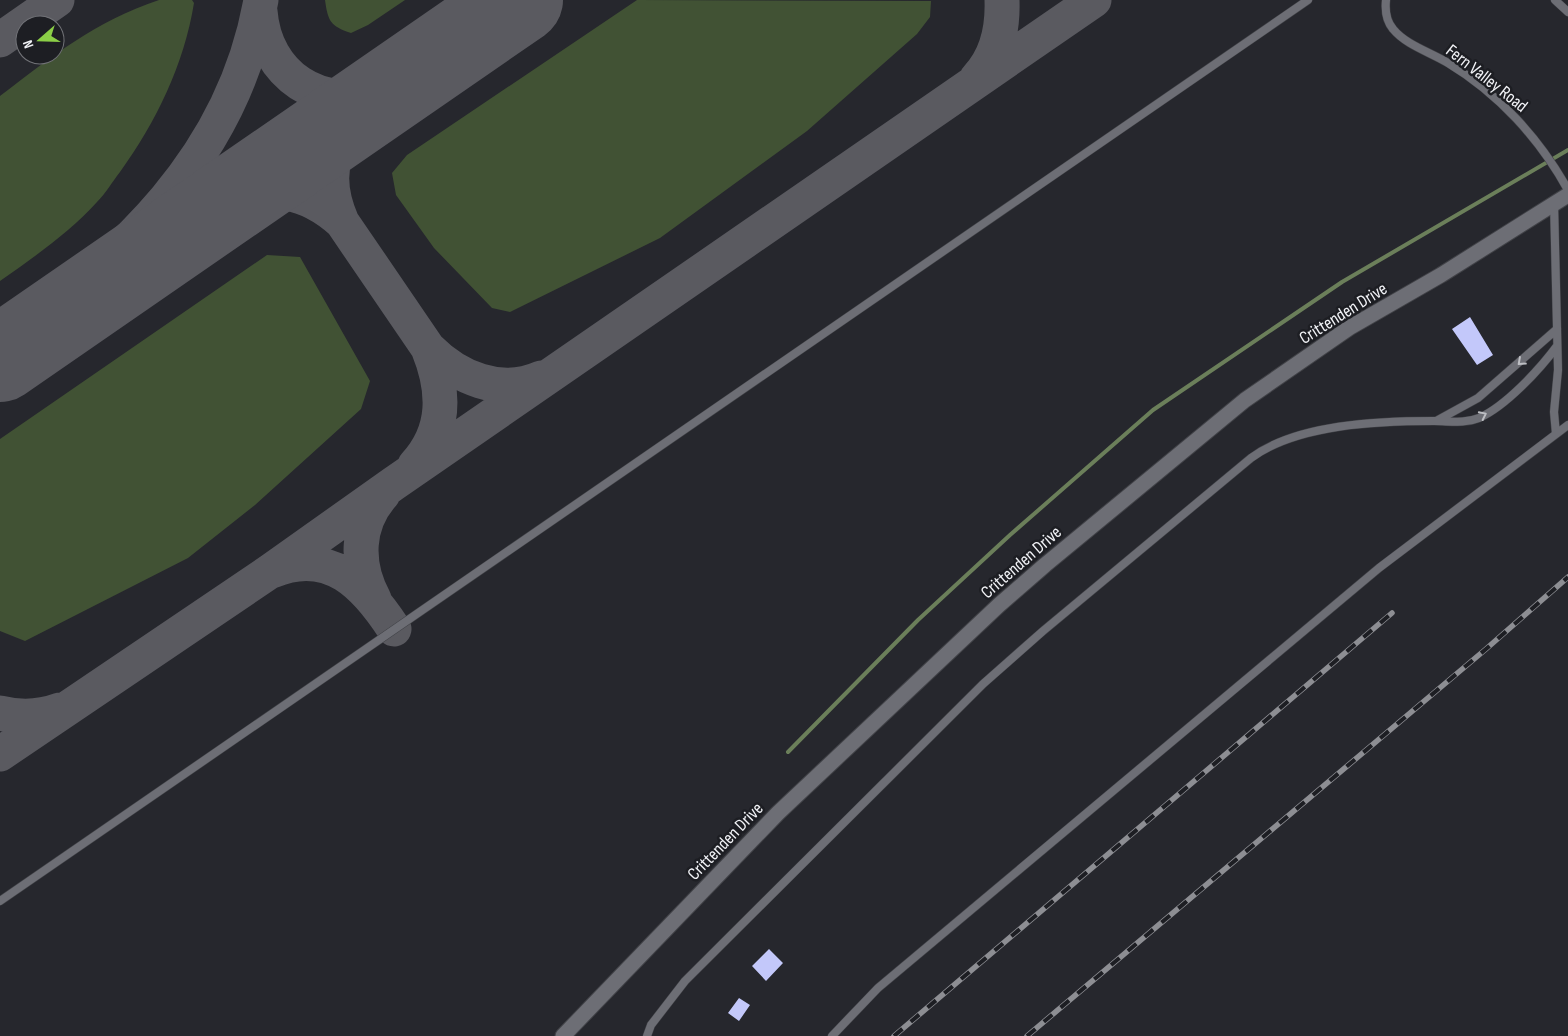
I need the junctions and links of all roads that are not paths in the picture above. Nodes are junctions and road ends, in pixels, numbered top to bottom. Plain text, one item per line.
1 (1308, 0) edge
2 (1386, 0) edge
3 (1555, 0) edge
4 (1568, 12) edge
5 (1568, 190) edge
6 (1561, 199) edge
7 (1557, 330) junction
8 (1557, 346) junction
9 (1436, 421) junction
10 (1568, 425) edge
11 (1556, 434) junction
12 (0, 901) edge
13 (563, 1036) edge
14 (647, 1036) edge
15 (832, 1036) edge

1 - 12 lane
2 - 5 lane, Fern Valley Road
3 - 4 lane
6 - 7 lane
6 - 13 street, Crittenden Drive
7 - 8 lane
7 -> 9 lane
9 -> 8 lane
8 - 11 lane
9 - 14 lane
10 - 11 lane
11 - 15 lane

